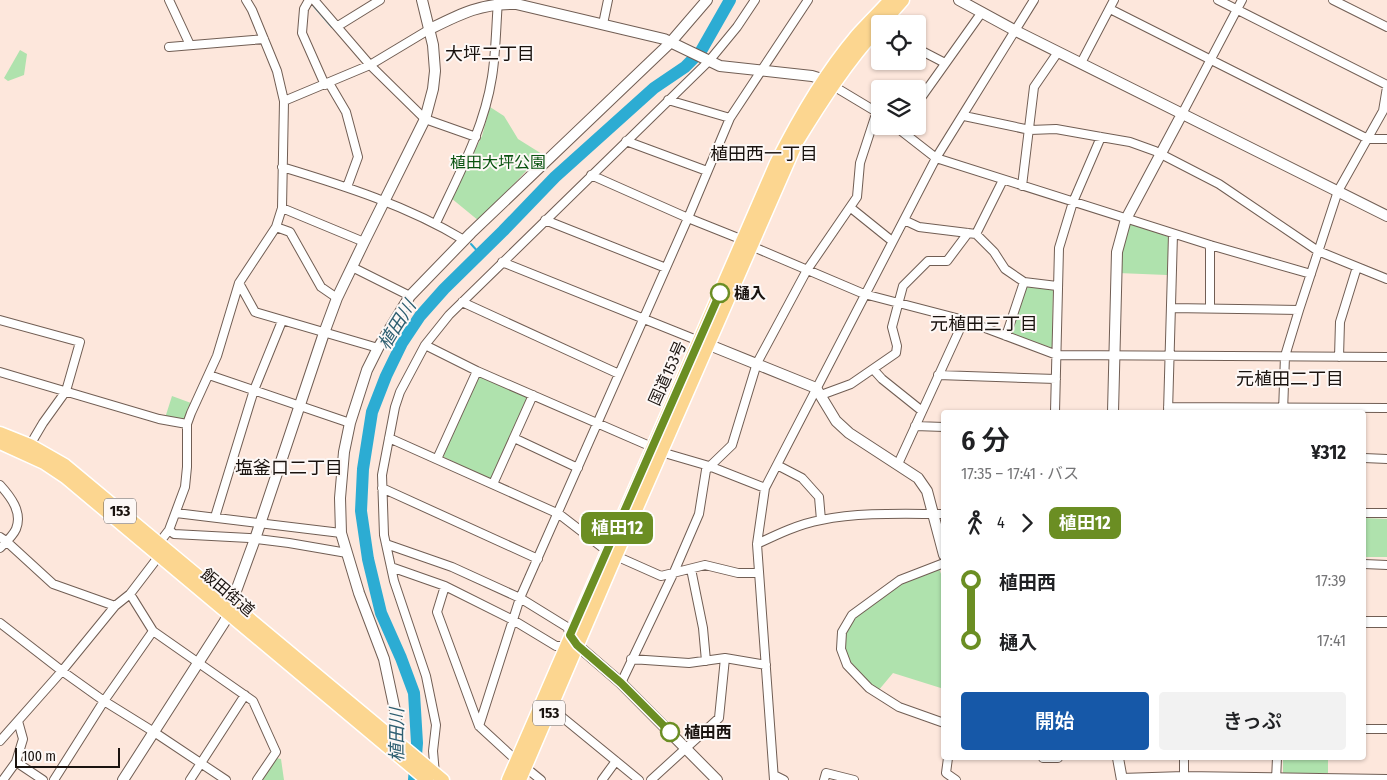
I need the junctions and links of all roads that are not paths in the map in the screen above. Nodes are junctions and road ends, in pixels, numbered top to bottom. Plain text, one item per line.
1 (169, 0) edge
2 (246, 0) edge
3 (309, 0) edge
4 (314, 0) edge
5 (380, 0) edge
6 (422, 0) edge
7 (608, 0) edge
8 (707, 0) edge
9 (755, 0) edge
10 (808, 0) edge
11 (890, 0) edge
12 (903, 0) edge
13 (959, 0) edge
14 (1034, 0) edge
15 (1114, 0) edge
16 (1218, 0) edge
17 (1242, 0) edge
18 (1334, 0) edge
19 (498, 2) edge
20 (1110, 9) junction
21 (1237, 10) junction
22 (982, 12) junction
23 (892, 15) edge
24 (603, 24) junction
25 (338, 26) junction
26 (1387, 27) edge
27 (430, 29) junction
28 (1016, 31) junction
29 (264, 39) junction
30 (871, 39) edge
31 (671, 44) junction
32 (190, 45) junction
33 (169, 47) dead end
34 (1058, 52) junction
35 (926, 53) edge
36 (1211, 59) junction
37 (709, 60) junction
38 (945, 63) junction
39 (1081, 63) junction
40 (370, 65) junction
41 (761, 71) junction
42 (829, 83) junction
43 (327, 84) junction
44 (1387, 86) edge
45 (926, 90) edge
46 (668, 100) junction
47 (284, 101) junction
48 (871, 109) edge
49 (1182, 114) junction
50 (964, 116) junction
51 (730, 118) junction
52 (425, 119) junction
53 (1030, 130) junction
54 (871, 132) edge
55 (908, 135) edge
56 (476, 137) junction
57 (1101, 137) junction
58 (1368, 138) junction
59 (1387, 139) edge
60 (626, 141) junction
61 (1161, 154) junction
62 (936, 158) junction
63 (282, 167) junction
64 (707, 172) junction
65 (591, 175) junction
66 (1003, 180) junction
67 (1022, 186) junction
68 (347, 187) junction
69 (1338, 191) junction
70 (385, 201) junction
71 (1073, 202) junction
72 (282, 208) junction
73 (851, 208) junction
74 (1387, 216) edge
75 (688, 218) junction
76 (1126, 219) junction
77 (544, 220) junction
78 (904, 220) junction
79 (436, 223) junction
80 (276, 227) junction
81 (972, 234) junction
82 (1173, 234) junction
83 (464, 240) junction
84 (892, 241) junction
85 (364, 242) junction
86 (747, 243) junction
87 (1210, 245) junction
88 (1318, 250) junction
89 (502, 262) junction
90 (352, 267) junction
91 (1357, 267) junction
92 (666, 268) junction
93 (807, 270) junction
94 (1311, 274) junction
95 (1387, 279) edge
96 (1024, 282) junction
97 (239, 283) junction
98 (1057, 286) junction
99 (864, 294) junction
100 (410, 296) junction
101 (338, 298) junction
102 (462, 302) junction
103 (899, 303) junction
104 (1171, 308) junction
105 (1210, 308) junction
106 (1299, 310) junction
107 (644, 319) junction
108 (0, 320) edge
109 (282, 320) junction
110 (964, 320) junction
111 (324, 332) junction
112 (1006, 336) junction
113 (704, 343) junction
114 (425, 345) junction
115 (378, 348) junction
116 (1057, 355) junction
117 (1114, 356) junction
118 (1170, 356) junction
119 (1284, 356) junction
120 (1338, 357) junction
121 (1387, 357) edge
122 (757, 363) junction
123 (872, 369) junction
124 (477, 370) junction
125 (0, 372) edge
126 (619, 374) junction
127 (209, 375) junction
128 (938, 375) junction
129 (1056, 379) junction
130 (254, 390) junction
131 (66, 391) junction
132 (819, 392) junction
133 (533, 395) junction
134 (300, 406) junction
135 (1387, 408) edge
136 (1055, 410) edge
137 (1113, 410) edge
138 (1168, 410) edge
139 (1284, 410) edge
140 (922, 411) junction
141 (350, 423) junction
142 (597, 423) junction
143 (187, 424) junction
144 (915, 426) junction
145 (941, 427) edge
146 (0, 433) edge
147 (390, 438) junction
148 (514, 438) junction
149 (0, 443) edge
150 (30, 445) junction
151 (657, 450) junction
152 (1366, 458) edge
153 (437, 459) junction
154 (1387, 459) edge
155 (777, 464) junction
156 (898, 464) junction
157 (709, 466) junction
158 (578, 468) junction
159 (493, 484) junction
160 (0, 485) edge
161 (382, 488) junction
162 (765, 488) junction
163 (176, 513) junction
164 (1366, 513) edge
165 (558, 514) junction
166 (932, 514) junction
167 (941, 514) edge
168 (1387, 514) edge
169 (215, 517) junction
170 (821, 520) junction
171 (260, 522) junction
172 (169, 530) junction
173 (341, 532) junction
174 (3, 539) edge
175 (255, 539) junction
176 (386, 544) junction
177 (757, 544) junction
178 (941, 545) edge
179 (0, 548) edge
180 (159, 549) junction
181 (347, 553) junction
182 (611, 554) junction
183 (538, 559) junction
184 (1366, 564) edge
185 (1387, 564) edge
186 (941, 565) edge
187 (390, 567) junction
188 (691, 569) junction
189 (674, 572) junction
190 (759, 572) junction
191 (445, 586) junction
192 (130, 594) junction
193 (520, 598) junction
194 (115, 606) junction
195 (230, 608) junction
196 (513, 620) junction
197 (1366, 622) edge
198 (1387, 622) edge
199 (0, 623) edge
200 (153, 631) junction
201 (571, 642) junction
202 (725, 658) junction
203 (631, 660) junction
204 (706, 661) junction
205 (198, 662) junction
206 (766, 665) junction
207 (62, 671) junction
208 (621, 683) junction
209 (245, 695) junction
210 (104, 701) junction
211 (552, 708) junction
212 (18, 721) junction
213 (941, 722) edge
214 (479, 726) junction
215 (1366, 729) edge
216 (1387, 729) edge
217 (154, 732) junction
218 (0, 741) edge
219 (394, 743) junction
220 (686, 749) junction
221 (948, 760) edge
222 (1118, 760) edge
223 (1184, 760) edge
224 (1277, 760) edge
225 (616, 761) junction
226 (16, 762) junction
227 (201, 763) junction
228 (521, 764) junction
229 (431, 775) edge
230 (774, 777) edge
231 (1184, 778) edge
232 (1276, 778) edge
233 (1122, 779) edge
234 (1387, 779) edge
235 (3, 780) edge
236 (42, 780) edge
237 (54, 780) edge
238 (123, 780) edge
239 (190, 780) edge
240 (226, 780) edge
241 (257, 780) edge
242 (508, 780) edge
243 (520, 780) edge
244 (541, 780) edge
245 (602, 780) edge
246 (639, 780) edge
247 (651, 780) edge
248 (717, 780) edge
249 (784, 780) edge
250 (824, 780) edge
251 (854, 780) edge
252 (956, 780) edge

1 - 32 street
2 - 29 street
3 - 43 street
4 - 25 street
5 - 25 street
6 - 27 street
7 - 24 street
8 - 31 street
9 - 37 street
10 - 41 street
11 - 42 highway, 国道153号 / 153
12 - 23 highway, 国道153号 / 153
13 - 22 street
14 - 28 street
15 - 20 street
16 - 21 street
17 - 21 street
18 - 26 street
19 - 24 street
19 - 27 street
19 - 56 street
20 - 36 street
20 - 39 street
21 - 36 street
21 - 44 street
22 - 28 street
22 - 38 street
24 - 31 street
25 - 40 street
27 - 40 street
27 - 52 street
28 - 34 street
28 - 50 street
29 - 32 street
29 - 47 street
30 - 42 highway, 国道153号 / 153
31 - 37 street
31 - 83 street
32 - 33 street
34 - 39 street
34 - 53 street
35 - 38 street
36 - 49 street
36 - 58 street
37 - 41 street
37 - 46 street
38 - 45 street
39 - 49 street
40 - 43 street
40 - 52 street
41 - 42 street
41 - 51 street
42 - 48 street
42 - 86 highway, 国道153号 / 153
43 - 47 street
43 - 68 street
44 - 58 street
46 - 51 street
46 - 60 street
47 - 63 street
49 - 61 street
49 - 69 street
50 - 53 street
50 - 62 street
51 - 64 street
52 - 56 street
52 - 70 street
53 - 57 street
53 - 67 street
54 - 73 street
55 - 62 street
56 - 79 street
57 - 61 street
57 - 71 street
58 - 59 street
58 - 69 street
60 - 64 street
60 - 65 street
61 - 76 street
61 - 88 street
62 - 66 street
62 - 78 street
63 - 68 street
63 - 72 street
64 - 75 street
65 - 75 street
65 - 77 street
66 - 67 street
66 - 81 street
67 - 71 street
68 - 70 street
69 - 74 street
69 - 88 street
70 - 79 street
70 - 85 street
71 - 76 street
71 - 98 street
72 - 80 street
72 - 85 street
73 - 84 street
73 - 93 street
75 - 86 street
75 - 92 street
76 - 82 street
76 - 117 street
77 - 89 street
77 - 92 street
78 - 81 street
78 - 84 street
79 - 83 street
80 - 97 street
80 - 101 street
81 - 96 street
81 - 103 street
82 - 87 street
82 - 104 street
83 - 100 street
84 - 99 street
85 - 90 street
86 - 93 street
86 - 113 highway, 国道153号 / 153
87 - 94 street
87 - 105 street
88 - 91 street
88 - 94 street
89 - 102 street
89 - 107 street
90 - 100 street
90 - 101 street
91 - 95 street
91 - 120 street
92 - 107 street
93 - 99 street
93 - 122 street
94 - 106 street
96 - 98 street
96 - 112 street
97 - 109 street
97 - 127 street
98 - 116 street
99 - 103 street
99 - 132 street
100 - 115 street
101 - 111 street
102 - 114 street
102 - 126 street
103 - 110 street
103 - 123 street
104 - 105 street
104 - 118 street
105 - 106 street
106 - 119 street
107 - 113 street
107 - 126 street
108 - 131 street
109 - 111 street
109 - 130 street
110 - 112 street
110 - 128 street
111 - 115 street
111 - 134 street
112 - 116 street
113 - 122 street
113 - 151 highway, 国道153号 / 153
114 - 124 street
114 - 147 street
115 - 141 street
116 - 117 street
116 - 129 street
117 - 118 street
117 - 137 street
118 - 119 street
118 - 138 street
119 - 120 street
119 - 139 street
120 - 121 street
122 - 132 street
122 - 157 street
123 - 132 street
123 - 140 street
124 - 133 street
124 - 153 street
125 - 131 street
126 - 142 street
127 - 130 street
127 - 143 street
128 - 129 street
128 - 140 street
129 - 136 street
130 - 134 street
130 - 169 street
131 - 143 street
131 - 150 street
132 - 155 street
132 - 156 street
133 - 142 street
133 - 148 street
134 - 141 street
134 - 171 street
135 - 139 street
138 - 139 street
140 - 144 street
141 - 173 street
142 - 151 street
142 - 158 street
143 - 163 street
144 - 145 street
144 - 156 street
146 - 150 highway, 飯田街道 / 153
147 - 153 street
147 - 161 street
148 - 158 street
148 - 159 street
149 - 180 highway, 飯田街道 / 153
150 - 180 highway, 飯田街道 / 153
151 - 157 street
151 - 182 highway, 国道153号 / 153
152 - 154 street
153 - 159 street
155 - 162 street
155 - 170 street
156 - 166 street
157 - 162 street
157 - 189 street
158 - 165 street
159 - 165 street
160 - 174 street
161 - 176 street
161 - 183 street
162 - 177 street
163 - 169 street
163 - 172 street
164 - 168 street
165 - 182 street
165 - 183 street
166 - 167 street
166 - 170 street
166 - 178 street
169 - 171 street
170 - 177 street
171 - 173 street
171 - 175 street
172 - 175 street
172 - 180 street
173 - 181 street
174 - 179 street
174 - 194 street
175 - 181 street
175 - 195 street
176 - 187 street
176 - 193 street
177 - 190 street
180 - 192 street
180 - 195 highway, 飯田街道 / 153
181 - 219 street
182 - 189 street
182 - 201 highway, 国道153号 / 153
183 - 193 street
184 - 185 street
186 - 213 street
187 - 191 street
187 - 229 street
188 - 189 street
188 - 190 street
188 - 204 street
189 - 203 street
190 - 206 street
191 - 196 street
191 - 214 street
192 - 194 street
192 - 200 street
193 - 196 street
193 - 201 street
194 - 207 street
195 - 205 street
195 - 219 highway, 飯田街道 / 153
196 - 201 street
196 - 214 street
197 - 198 street
199 - 207 street
200 - 205 street
200 - 210 street
201 - 208 street
201 - 211 highway, 国道153号 / 153
201 - 228 highway, 国道153号 / 153
202 - 204 street
202 - 206 street
202 - 220 street
203 - 204 street
203 - 208 street
205 - 209 street
205 - 217 street
206 - 230 street
207 - 210 street
207 - 212 street
208 - 220 street
209 - 227 street
209 - 241 street
210 - 217 street
210 - 237 street
211 - 225 street
211 - 228 highway, 国道153号 / 153
212 - 218 street
212 - 226 street
214 - 228 street
215 - 216 street
217 - 227 street
217 - 238 street
219 - 229 highway, 飯田街道 / 153
220 - 247 street
220 - 248 street
221 - 252 street
222 - 233 street
223 - 231 street
224 - 232 street
225 - 245 street
225 - 246 street
226 - 235 street
226 - 236 street
227 - 239 street
227 - 240 street
228 - 242 highway, 国道153号 / 153
228 - 243 highway, 国道153号 / 153
228 - 244 street
230 - 249 street
231 - 232 street
231 - 233 street
232 - 234 street
250 - 251 street

